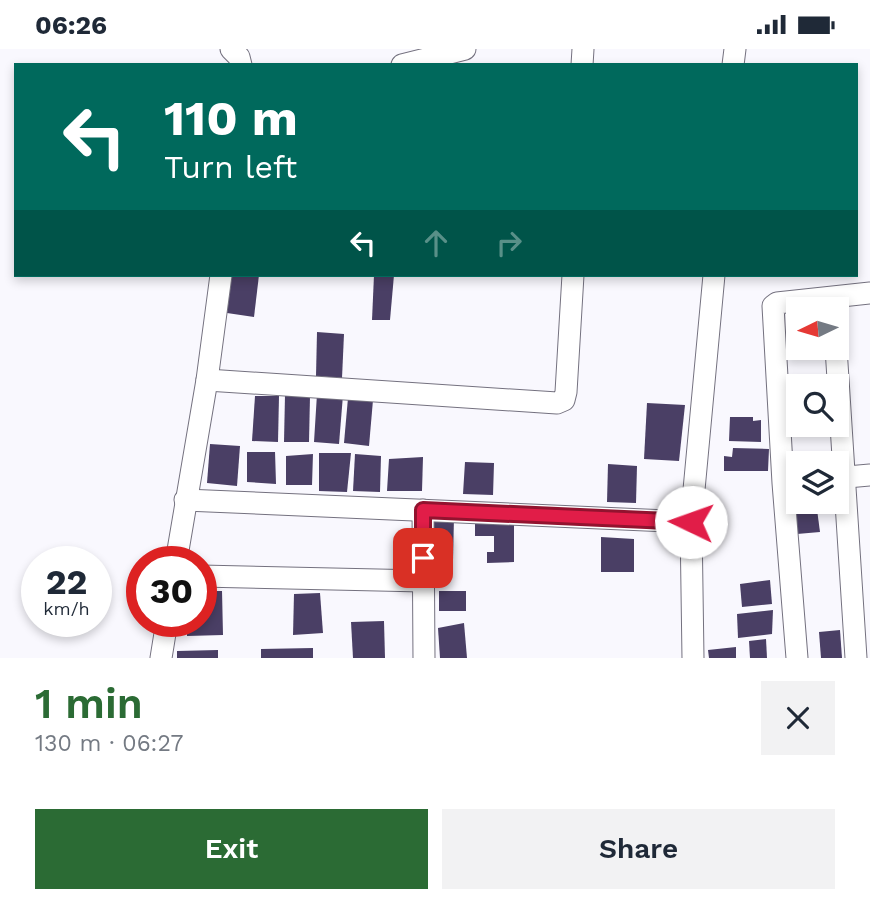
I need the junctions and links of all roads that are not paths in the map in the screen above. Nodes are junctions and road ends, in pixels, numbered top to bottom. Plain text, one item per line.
1 (465, 49) edge
2 (410, 63) edge
3 (221, 277) edge
4 (573, 277) edge
5 (714, 277) edge
6 (870, 293) edge
7 (849, 299) edge
8 (786, 303) edge
9 (836, 361) edge
10 (207, 380) junction
11 (788, 451) edge
12 (839, 451) edge
13 (870, 475) edge
14 (849, 477) edge
15 (185, 500) junction
16 (423, 510) junction
17 (792, 514) edge
18 (843, 514) edge
19 (691, 522) junction
20 (178, 546) edge
21 (217, 576) edge
22 (423, 581) junction
23 (164, 637) edge
24 (161, 658) edge
25 (424, 658) edge
26 (693, 658) edge
27 (797, 658) edge
28 (856, 658) edge

1 - 2 street
3 - 10 street
4 - 10 street
5 - 19 street
6 - 7 street
8 - 11 street
9 - 12 street
10 - 15 street
13 - 14 street
15 - 16 street
15 - 20 street
16 - 19 street
16 - 22 street
17 - 27 street
18 - 28 street
19 - 26 street
21 - 22 street
22 - 25 street
23 - 24 street

